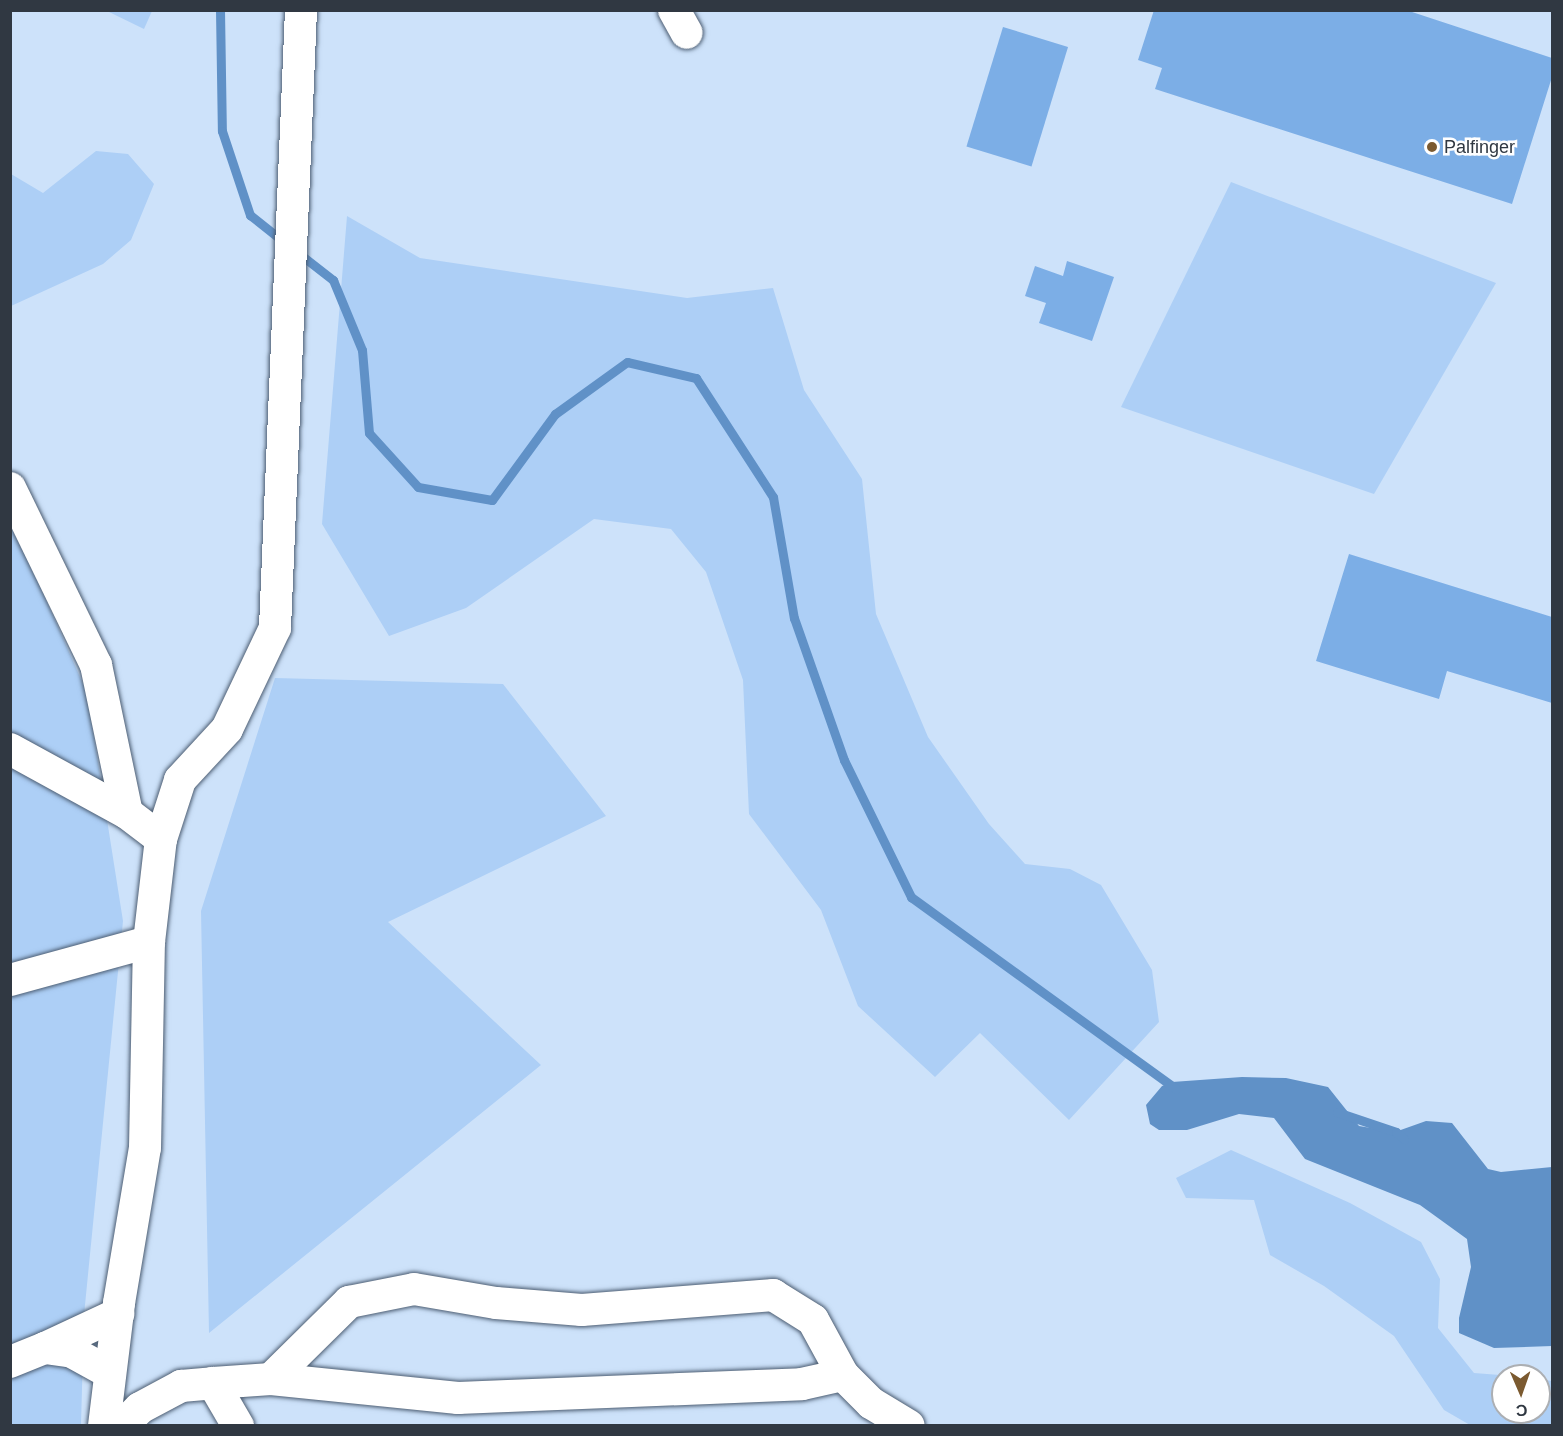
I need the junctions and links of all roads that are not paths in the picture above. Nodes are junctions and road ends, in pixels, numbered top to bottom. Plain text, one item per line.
1 (301, 10) edge
2 (10, 488) edge
3 (10, 749) edge
4 (127, 813) junction
5 (161, 839) junction
6 (149, 942) junction
7 (10, 980) edge
8 (117, 1314) junction
9 (45, 1348) junction
10 (10, 1362) edge
11 (110, 1373) junction
12 (843, 1375) junction
13 (271, 1379) junction
14 (213, 1383) junction
15 (104, 1425) edge
16 (122, 1425) edge
17 (238, 1425) edge
18 (909, 1425) edge

1 - 5 street
2 - 4 street
3 - 4 street
4 - 5 street
5 - 6 street
6 - 7 street
6 - 8 street
8 - 9 street
8 - 11 street
9 - 10 street
9 - 11 street
11 - 15 street
12 - 13 street
12 - 13 street
12 - 18 street
13 - 14 street
14 - 16 street
14 - 17 street

